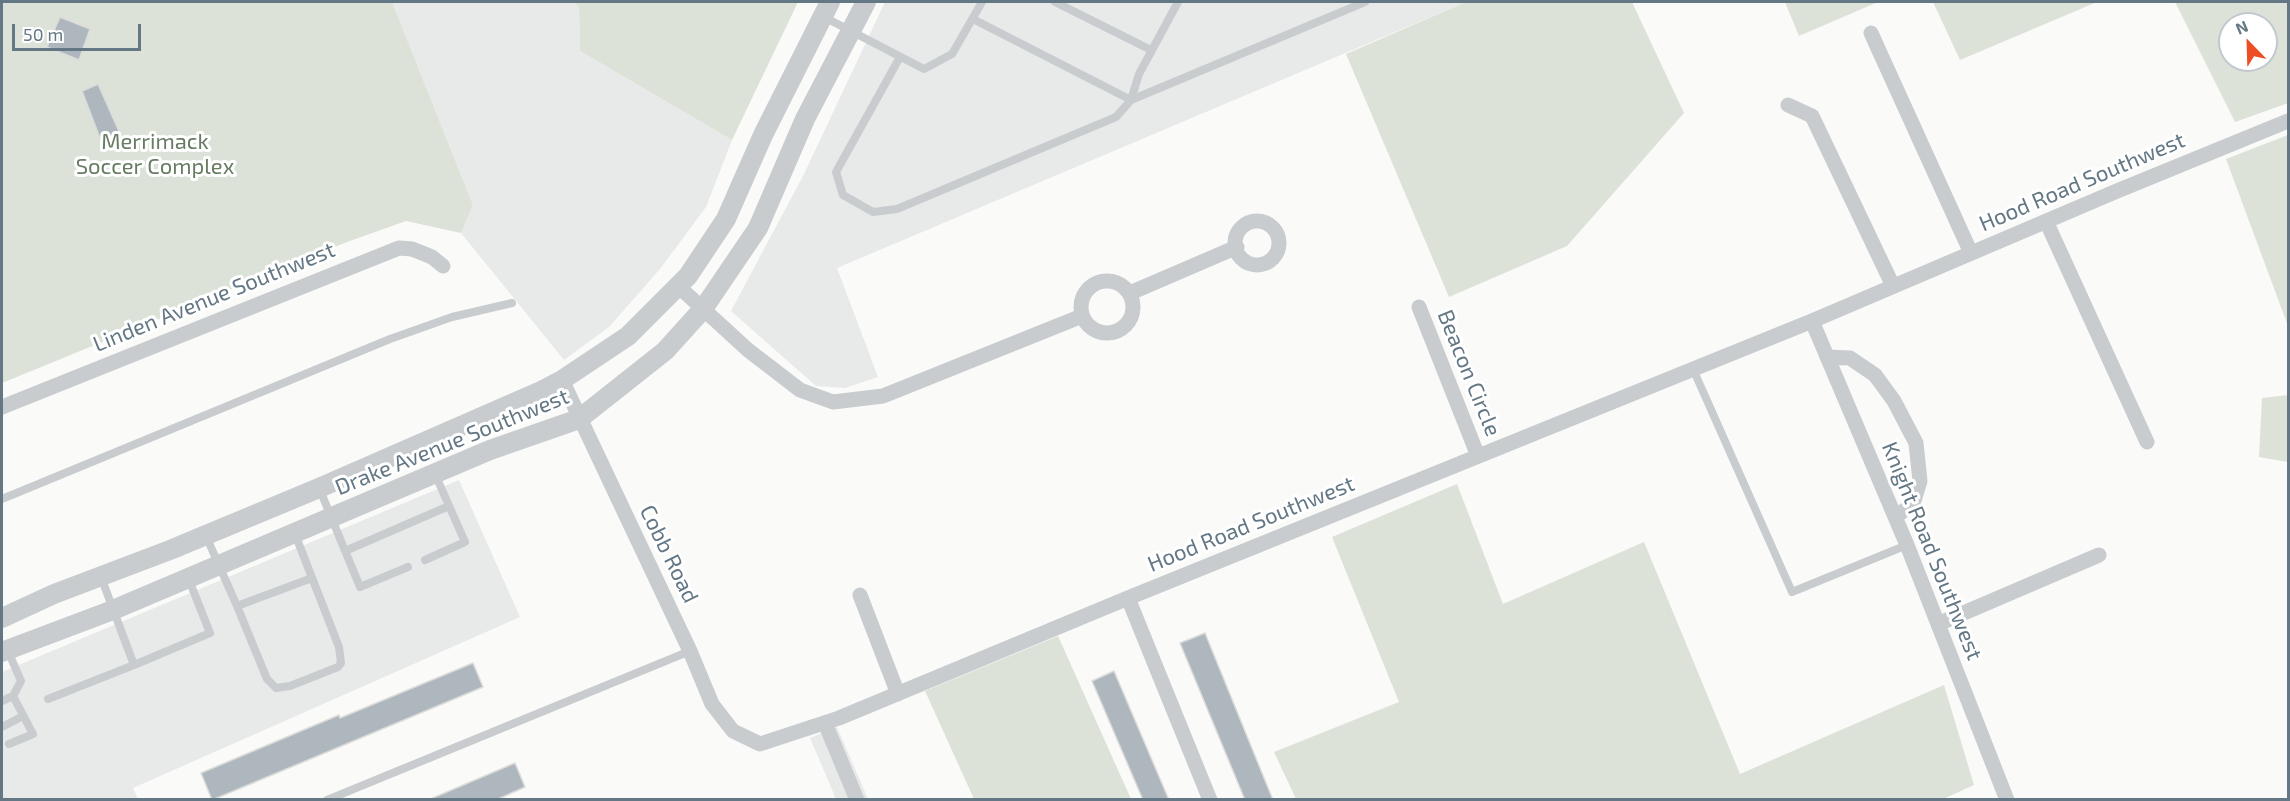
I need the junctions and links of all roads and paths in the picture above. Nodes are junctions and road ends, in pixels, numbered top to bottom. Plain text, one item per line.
1 (866, 2) edge
2 (982, 2) edge
3 (1055, 2) edge
4 (1178, 2) edge
5 (1365, 2) edge
6 (827, 9) edge
7 (974, 19) junction
8 (851, 31) junction
9 (1870, 33) dead end
10 (1151, 50) junction
11 (900, 57) junction
12 (1131, 100) junction
13 (1788, 105) dead end
14 (2289, 121) edge
15 (2046, 221) junction
16 (1237, 247) dead end
17 (1971, 253) junction
18 (443, 266) dead end
19 (678, 286) junction
20 (1893, 286) junction
21 (1130, 293) junction
22 (512, 303) dead end
23 (1419, 307) dead end
24 (703, 309) junction
25 (1082, 316) junction
26 (1812, 321) junction
27 (1827, 357) junction
28 (1692, 369) junction
29 (562, 380) junction
30 (2, 407) edge
31 (579, 419) junction
32 (2147, 442) dead end
33 (1478, 456) junction
34 (435, 474) junction
35 (319, 488) junction
36 (2, 499) edge
37 (449, 506) junction
38 (1895, 517) junction
39 (332, 518) junction
40 (295, 534) junction
41 (205, 535) junction
42 (1907, 545) junction
43 (345, 550) junction
44 (2099, 555) dead end
45 (425, 560) dead end
46 (219, 565) junction
47 (408, 567) dead end
48 (100, 576) junction
49 (188, 578) junction
50 (312, 578) junction
51 (860, 595) dead end
52 (1128, 598) junction
53 (237, 606) junction
54 (113, 610) junction
55 (2, 618) edge
56 (1938, 624) junction
57 (5, 651) edge
58 (690, 651) junction
59 (134, 665) junction
60 (898, 694) junction
61 (13, 696) junction
62 (48, 699) dead end
63 (2, 701) edge
64 (716, 710) joint
65 (24, 716) junction
66 (825, 723) junction
67 (2, 727) edge
68 (9, 744) dead end
69 (327, 800) edge
70 (857, 800) edge
71 (1210, 800) edge
72 (2007, 800) edge

1 - 8 street, Drake Avenue Southwest
2 - 7 lane
3 - 10 lane
4 - 10 lane
5 - 12 lane
6 - 8 lane
6 - 19 street, Drake Avenue Southwest
7 - 11 lane
7 - 12 lane
8 - 11 lane
8 - 24 street, Drake Avenue Southwest
9 - 17 street
10 - 12 lane
11 - 12 lane
13 - 20 street
14 - 15 street, Hood Road Southwest
15 - 17 street, Hood Road Southwest
15 - 32 street
16 - 21 street
17 - 20 street, Hood Road Southwest
18 - 30 street, Linden Avenue Southwest
19 - 24 street
19 - 29 street, Drake Avenue Southwest
20 - 26 street, Hood Road Southwest
21 - 25 street
21 - 25 street
22 - 36 lane
23 - 33 street, Beacon Circle
24 - 25 street
24 - 31 street, Drake Avenue Southwest
26 - 27 street, Knight Road Southwest
26 - 28 street, Hood Road Southwest
27 - 38 street, Knight Road Southwest
27 - 38 street
28 - 33 street, Hood Road Southwest
28 - 42 lane
29 - 31 street
29 - 35 street, Drake Avenue Southwest
31 - 34 street, Drake Avenue Southwest
31 - 58 street, Cobb Road
33 - 52 street, Hood Road Southwest
34 - 37 lane
34 - 39 street, Drake Avenue Southwest
35 - 39 lane
35 - 41 street, Drake Avenue Southwest
37 - 43 lane
37 - 45 lane
38 - 42 street, Knight Road Southwest
39 - 40 street, Drake Avenue Southwest
39 - 43 lane
40 - 46 street, Drake Avenue Southwest
40 - 50 lane
41 - 46 lane
41 - 48 street, Drake Avenue Southwest
42 - 56 street, Knight Road Southwest
43 - 47 lane
44 - 56 street
46 - 49 street, Drake Avenue Southwest
46 - 53 lane
48 - 54 lane
48 - 55 street, Drake Avenue Southwest
49 - 54 street, Drake Avenue Southwest
49 - 59 lane
50 - 53 lane
50 - 53 lane
51 - 60 street
52 - 60 street, Hood Road Southwest
52 - 71 street
54 - 57 street, Drake Avenue Southwest
54 - 59 lane
56 - 72 street, Knight Road Southwest
57 - 61 lane
58 - 64 street, Cobb Road
58 - 69 lane
59 - 62 lane
60 - 66 street, Hood Road Southwest
61 - 63 lane
61 - 65 lane
64 - 66 street, Hood Road Southwest
65 - 67 lane
65 - 68 lane
66 - 70 street

